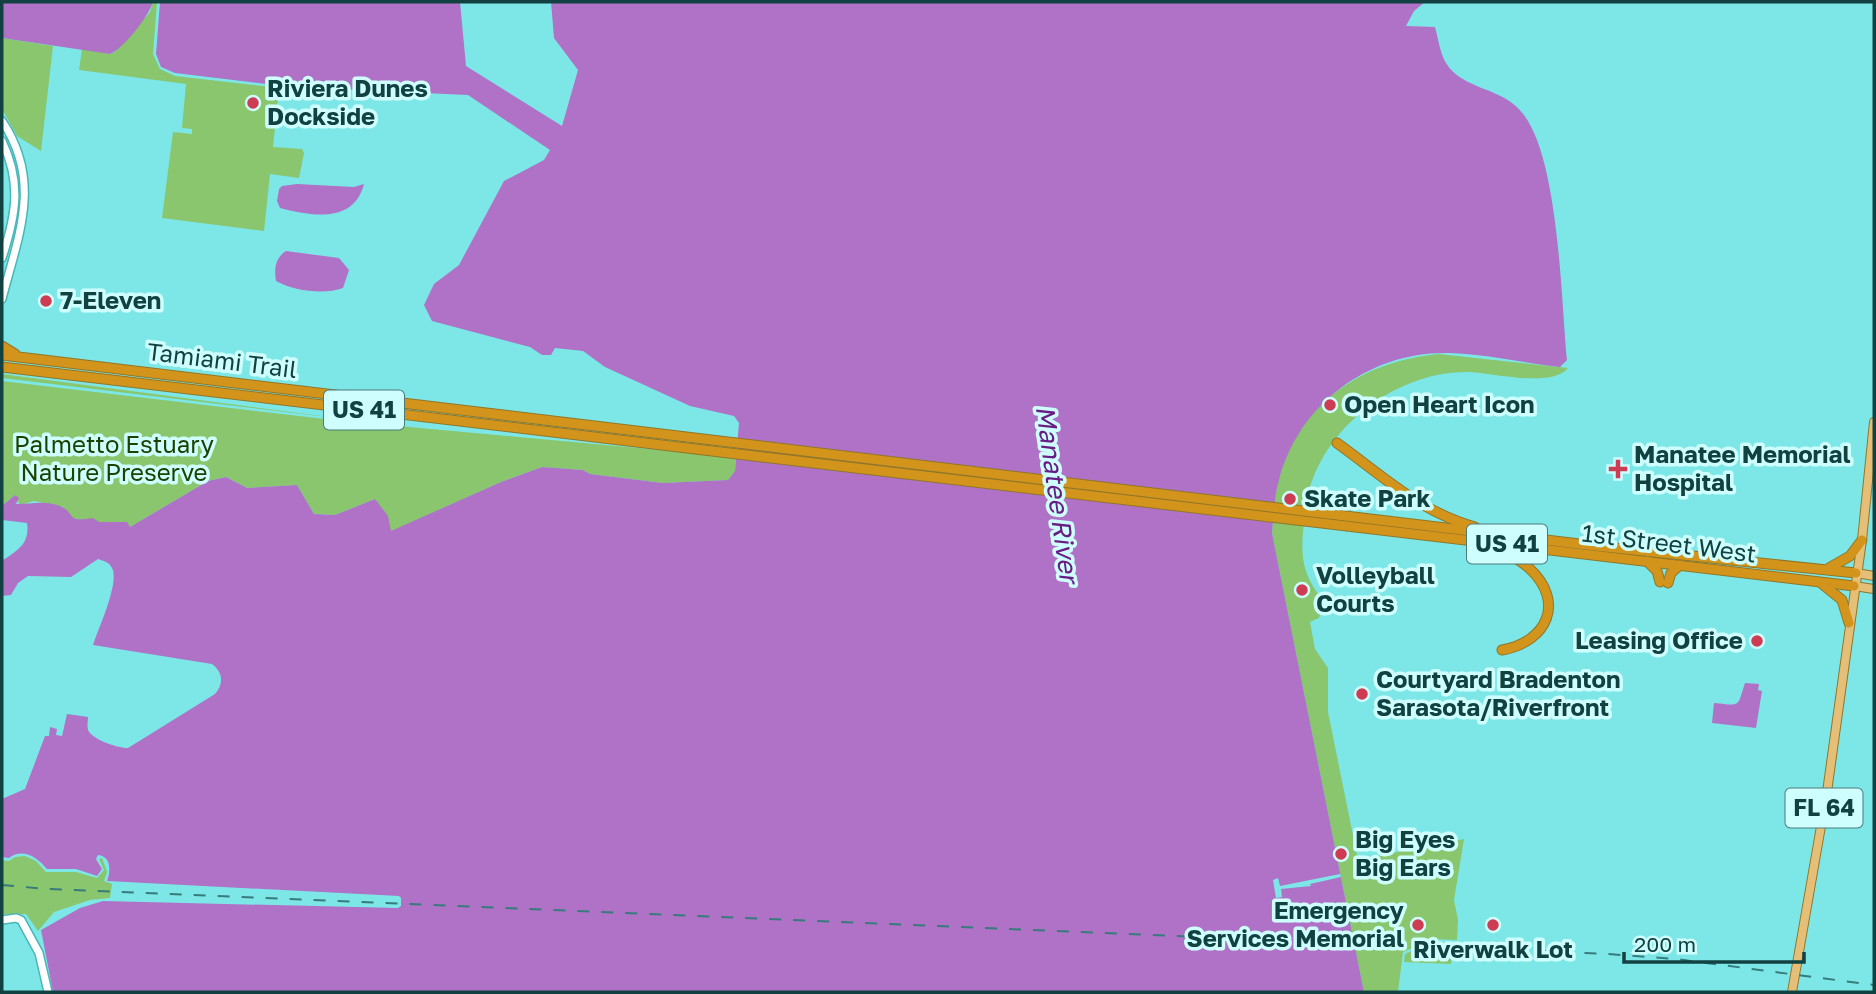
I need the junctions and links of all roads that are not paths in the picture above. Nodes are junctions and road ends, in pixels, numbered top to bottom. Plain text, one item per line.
1 (2, 121) edge
2 (2, 141) edge
3 (2, 258) edge
4 (2, 299) edge
5 (2, 346) edge
6 (2, 355) edge
7 (20, 356) junction
8 (2, 367) edge
9 (1874, 422) edge
10 (1337, 443) dead end
11 (728, 447) junction
12 (1334, 519) junction
13 (1504, 535) junction
14 (1475, 540) junction
15 (1862, 540) junction
16 (1646, 560) junction
17 (1680, 565) junction
18 (1824, 569) junction
19 (1856, 573) junction
20 (1874, 576) edge
21 (1820, 582) junction
22 (1854, 586) junction
23 (1874, 589) edge
24 (1849, 623) junction
25 (1502, 650) dead end
26 (2, 920) edge
27 (48, 992) edge
28 (1792, 992) edge

1 - 4 street
2 - 3 street
5 - 7 highway
6 - 7 highway, Tamiami Trail / US 41
7 - 11 highway, Tamiami Trail / US 41
8 - 11 highway, Tamiami Trail / US 41
9 - 15 main road, FL 64
10 - 13 highway
11 - 12 highway, US 41
12 - 13 highway, US 41
12 - 14 highway, 1st Street West / US 41
13 - 18 highway, US 41
14 - 16 highway, 1st Street West / US 41
14 - 25 highway
15 - 18 highway
15 - 19 main road, FL 64
16 - 17 highway, 1st Street West / US 41
16 - 17 highway
17 - 21 highway, 1st Street West / US 41
18 - 19 highway, US 41
19 - 20 main road, US 41
19 - 22 main road, FL 64
21 - 22 highway, 1st Street West / US 41
21 - 24 highway
22 - 23 main road, 1st Street West / US 41
22 - 24 main road, FL 64
24 - 28 main road, FL 64
26 - 27 street

